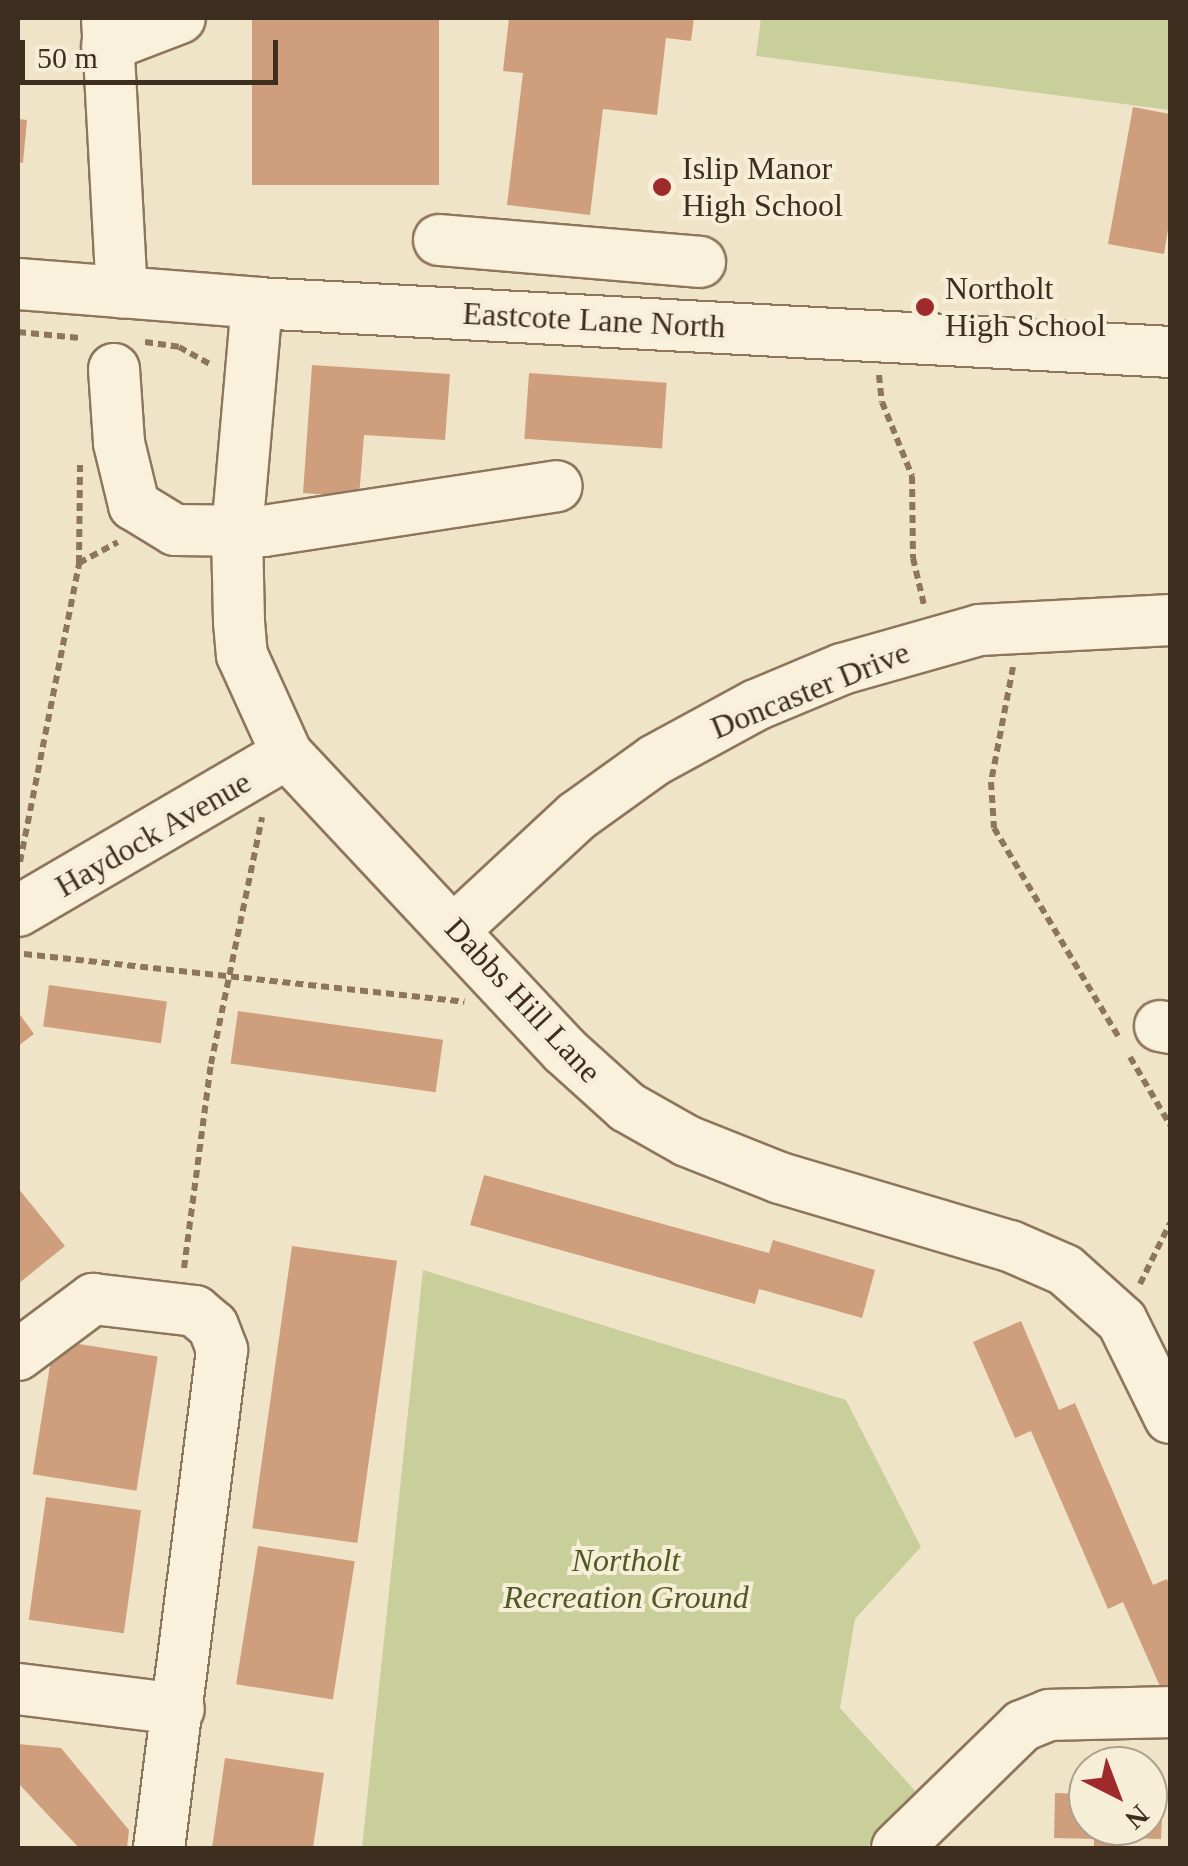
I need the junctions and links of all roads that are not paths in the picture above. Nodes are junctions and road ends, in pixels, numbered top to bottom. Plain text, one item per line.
1 (180, 18) edge
2 (107, 32) edge
3 (439, 240) dead end
4 (531, 245) junction
5 (700, 262) dead end
6 (18, 284) edge
7 (122, 293) junction
8 (257, 303) junction
9 (520, 314) junction
10 (101, 349) road end
11 (1170, 352) edge
12 (557, 486) dead end
13 (237, 532) junction
14 (1170, 620) edge
15 (286, 754) junction
16 (18, 911) edge
17 (455, 928) junction
18 (18, 1356) edge
19 (1166, 1397) edge
20 (18, 1689) edge
21 (178, 1709) junction
22 (1170, 1712) edge
23 (158, 1848) edge
24 (897, 1848) edge

1 - 2 street
2 - 7 street
3 - 4 street
4 - 5 street
4 - 9 street
6 - 7 street, Eastcote Lane North
7 - 8 street, Eastcote Lane North
8 - 9 street, Eastcote Lane North
8 - 13 street, Dabbs Hill Lane
9 - 11 street, Eastcote Lane North
10 - 13 street
12 - 13 street
13 - 15 street, Dabbs Hill Lane
14 - 17 street, Doncaster Drive
15 - 16 street, Haydock Avenue
15 - 17 street, Dabbs Hill Lane
17 - 19 street, Dabbs Hill Lane
18 - 21 street
20 - 21 street
21 - 23 street
22 - 24 street

